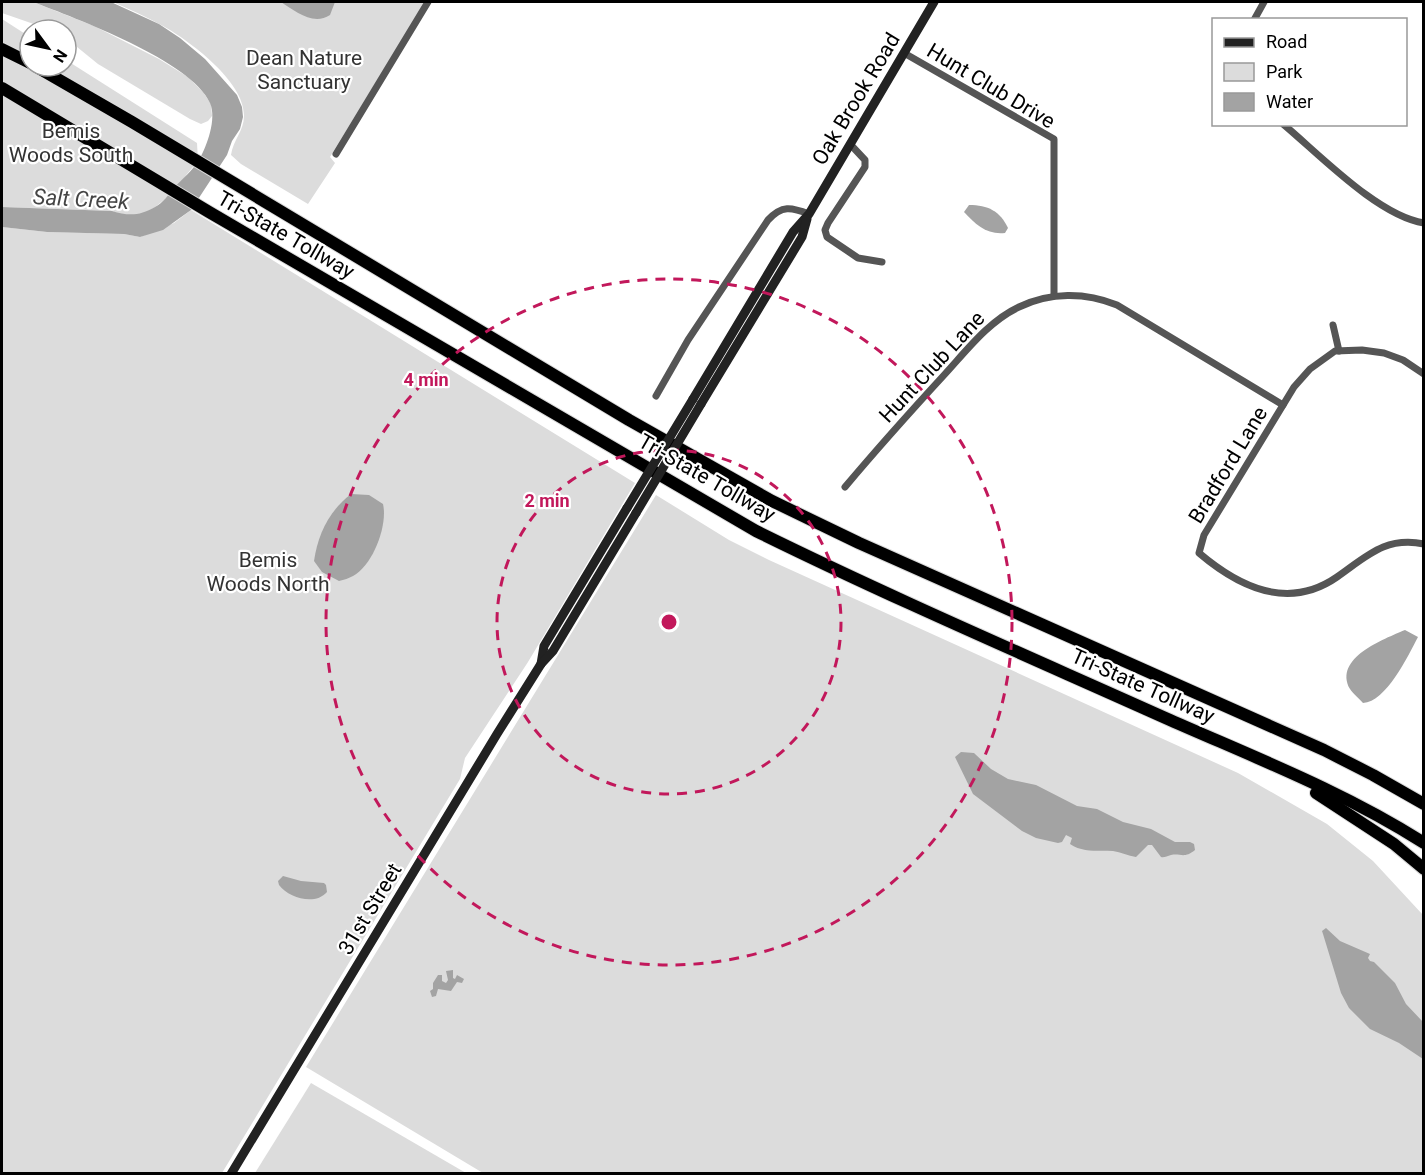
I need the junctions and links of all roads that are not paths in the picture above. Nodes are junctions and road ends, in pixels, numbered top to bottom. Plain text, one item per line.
1 (428, 2) edge
2 (934, 2) edge
3 (1264, 2) edge
4 (1255, 18) edge
5 (2, 49) edge
6 (904, 53) junction
7 (18, 57) edge
8 (56, 78) edge
9 (2, 88) edge
10 (1285, 126) edge
11 (850, 144) junction
12 (336, 154) dead end
13 (809, 214) junction
14 (1424, 223) edge
15 (882, 262) dead end
16 (1054, 296) junction
17 (1333, 325) dead end
18 (1339, 351) junction
19 (1424, 374) edge
20 (656, 396) dead end
21 (697, 402) joint
22 (1283, 405) junction
23 (844, 487) dead end
24 (1424, 544) edge
25 (1242, 752) junction
26 (1424, 804) edge
27 (1424, 843) edge
28 (1424, 869) edge
29 (231, 1173) edge

1 - 12 street
2 - 6 main road, Oak Brook Road
3 - 4 street
5 - 7 highway
6 - 11 main road, Oak Brook Road
6 - 16 street, Hunt Club Drive
8 - 26 highway, Tri-State Tollway
9 - 25 highway, Tri-State Tollway
10 - 14 street
11 - 13 main road, Oak Brook Road
11 - 15 street
13 - 20 street
13 - 21 main road, Oak Brook Road
16 - 22 street, Hunt Club Lane
16 - 23 street, Hunt Club Lane
17 - 18 street
18 - 19 street
18 - 22 street, Bradford Lane
21 - 29 main road, 31st Street, bridge
22 - 24 street, Bradford Lane
25 - 27 highway, Tri-State Tollway
25 - 28 highway

